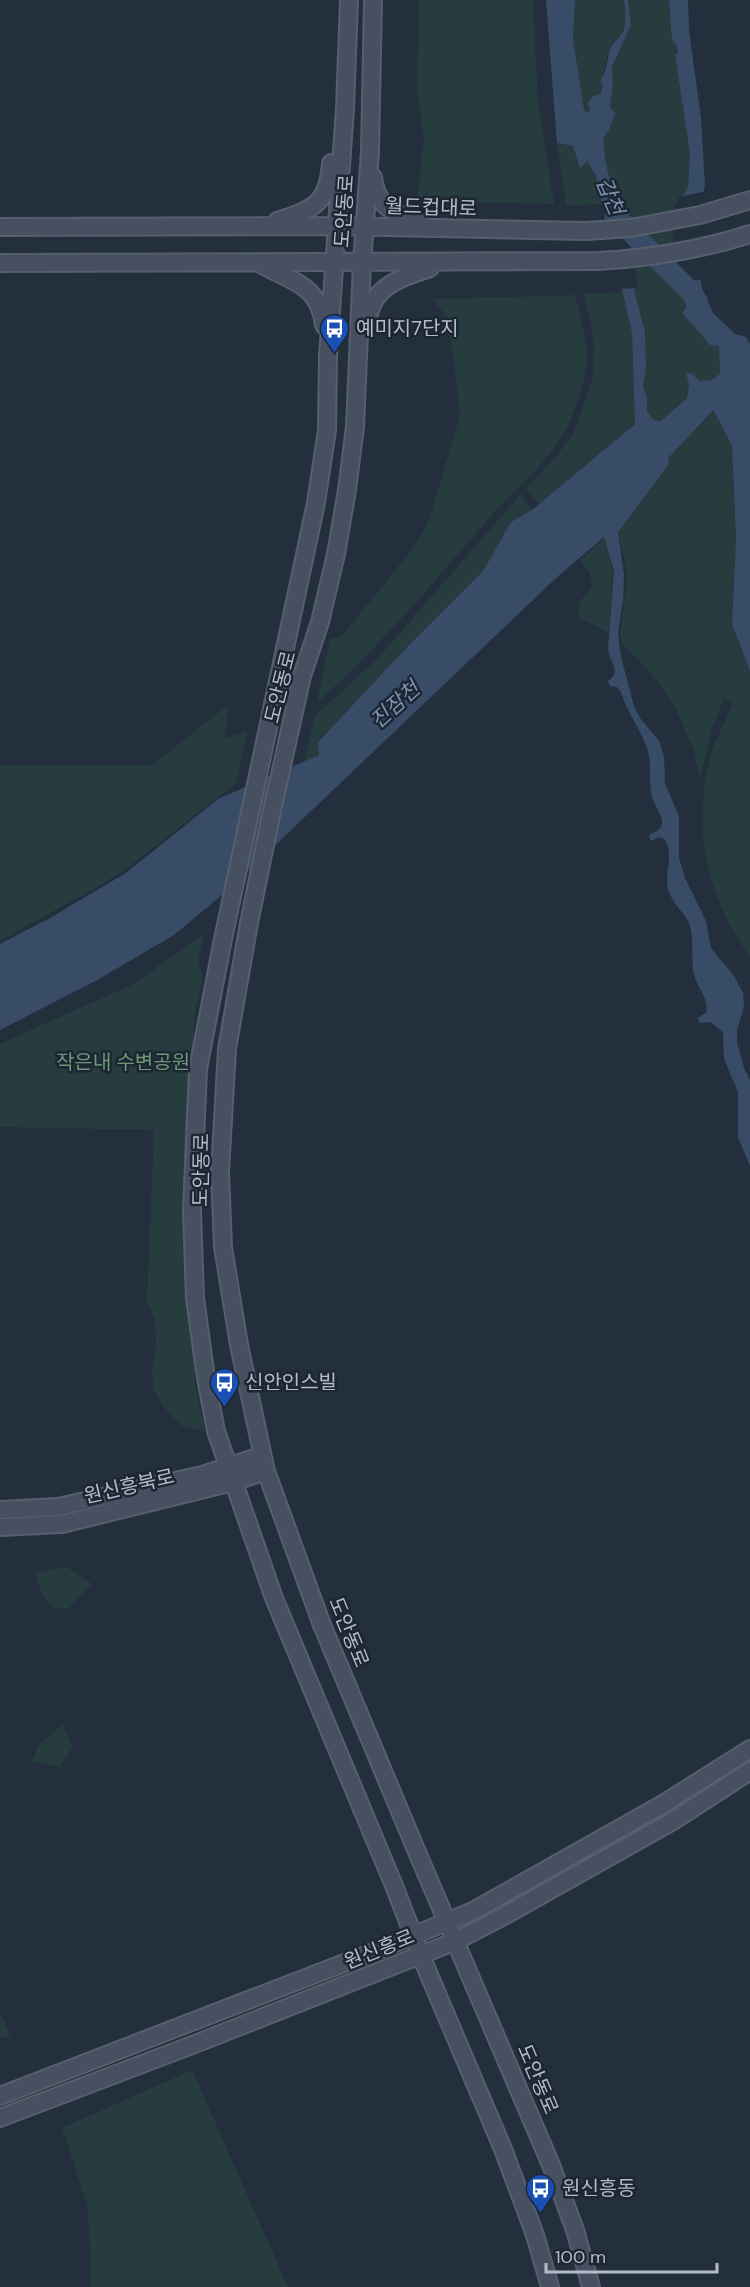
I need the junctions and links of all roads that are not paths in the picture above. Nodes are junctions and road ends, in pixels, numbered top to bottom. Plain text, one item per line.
1 (349, 0) edge
2 (373, 0) edge
3 (345, 108) junction
4 (370, 152) junction
5 (750, 200) edge
6 (0, 226) edge
7 (261, 226) junction
8 (338, 226) junction
9 (364, 226) junction
10 (433, 229) junction
11 (750, 234) edge
12 (0, 263) edge
13 (334, 263) junction
14 (362, 263) junction
15 (260, 264) junction
16 (442, 264) junction
17 (358, 351) junction
18 (328, 356) junction
19 (263, 1463) junction
20 (231, 1475) junction
21 (0, 1510) edge
22 (0, 1527) edge
23 (750, 1749) edge
24 (750, 1771) edge
25 (448, 1922) junction
26 (413, 1936) junction
27 (456, 1941) junction
28 (421, 1956) junction
29 (0, 2096) edge
30 (0, 2118) edge
31 (550, 2287) edge
32 (591, 2287) edge

1 - 3 main road, 도안동로
2 - 4 main road, 도안동로
3 - 7 main road
3 - 8 main road, 도안동로
4 - 9 main road, 도안동로
4 - 10 main road
5 - 10 main road, 월드컵대로
6 - 7 main road, 월드컵대로
7 - 8 main road, 월드컵대로
8 - 9 main road, 월드컵대로
8 - 13 main road, 도안동로
9 - 10 main road, 월드컵대로
9 - 14 main road, 도안동로
11 - 16 main road
12 - 15 main road
13 - 14 main road
13 - 15 main road
13 - 18 main road, 도안동로
14 - 16 main road
14 - 17 main road, 도안동로
15 - 18 main road
16 - 17 main road
17 - 19 main road, 도안동로
18 - 20 main road, 도안동로
19 - 20 main road, 원신흥북로
19 - 25 main road, 도안동로
20 - 21 main road, 원신흥북로
20 - 22 main road, 원신흥북로
20 - 26 main road, 도안동로
23 - 25 main road, 원신흥로
24 - 27 main road, 원신흥로
25 - 26 main road, 원신흥로
25 - 27 main road, 도안동로
26 - 28 main road, 도안동로
26 - 29 main road, 원신흥로
27 - 28 main road, 원신흥로
27 - 32 main road, 도안동로
28 - 30 main road, 원신흥로
28 - 31 main road, 도안동로

